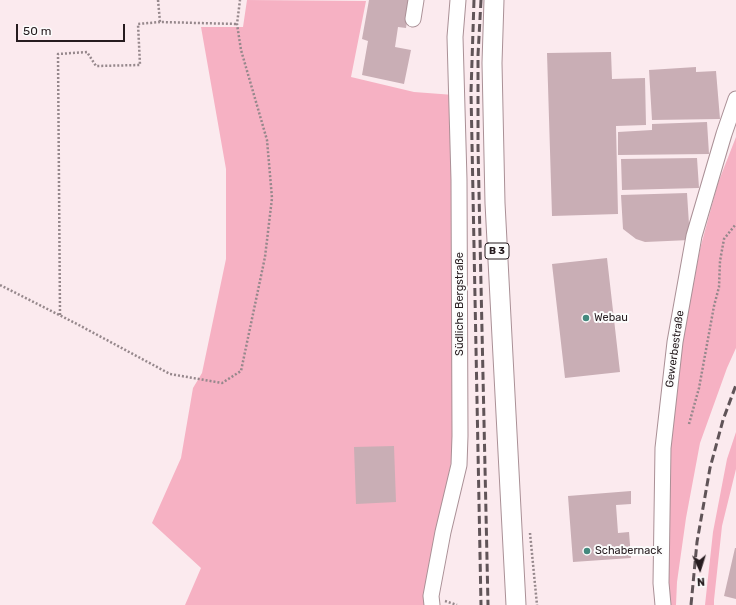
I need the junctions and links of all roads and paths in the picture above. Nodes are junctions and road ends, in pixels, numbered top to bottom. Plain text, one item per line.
1 (158, 0) edge
2 (240, 0) edge
3 (416, 0) edge
4 (458, 0) edge
5 (494, 0) edge
6 (413, 19) dead end
7 (160, 22) junction
8 (237, 24) junction
9 (736, 100) edge
10 (736, 224) edge
11 (0, 285) edge
12 (60, 316) junction
13 (689, 424) dead end
14 (513, 601) edge
15 (432, 605) edge
16 (663, 605) edge

1 - 7 path
2 - 8 path
3 - 6 street
4 - 15 street, Südliche Bergstraße
5 - 14 main road, B 3
7 - 8 path
7 - 12 path
8 - 12 path
9 - 16 street, Gewerbestraße
10 - 13 path
11 - 12 path

